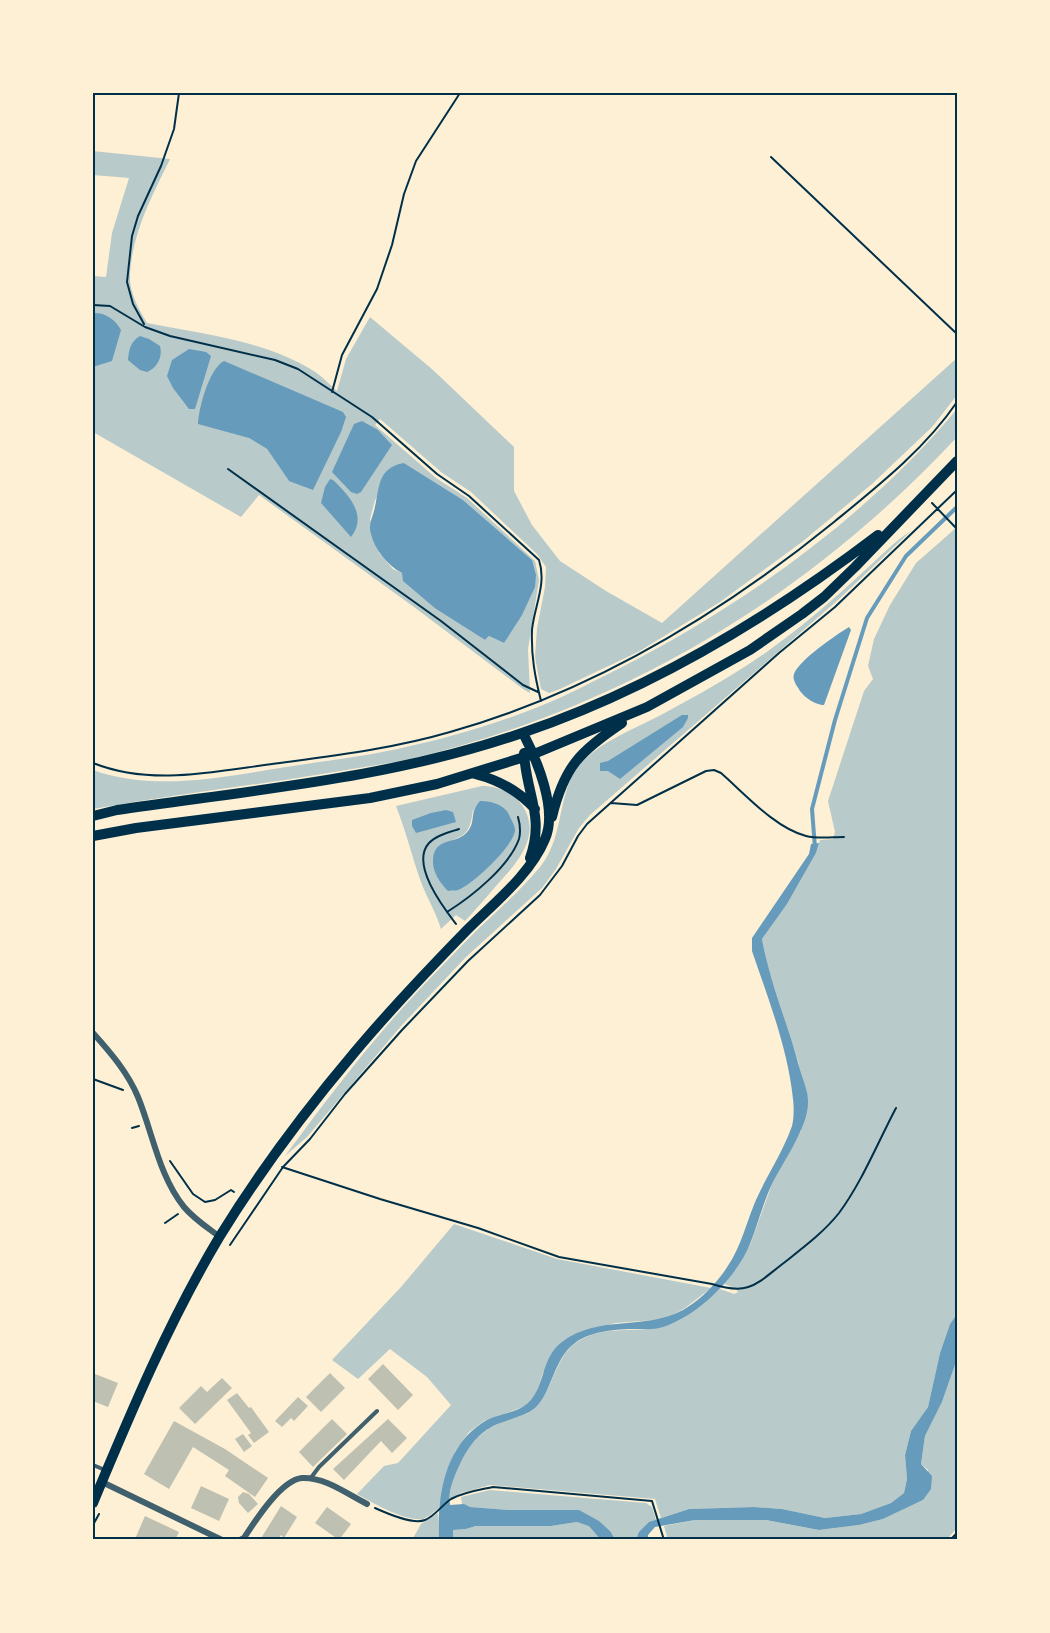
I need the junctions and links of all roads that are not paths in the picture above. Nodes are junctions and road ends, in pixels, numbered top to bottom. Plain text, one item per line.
1 (957, 461) edge
2 (906, 513) junction
3 (647, 706) junction
4 (523, 733) junction
5 (529, 756) junction
6 (472, 774) junction
7 (535, 810) junction
8 (93, 816) edge
9 (549, 827) junction
10 (93, 836) edge
11 (527, 867) junction
12 (93, 1034) edge
13 (220, 1237) junction
14 (377, 1411) dead end
15 (93, 1465) edge
16 (106, 1471) junction
17 (309, 1480) junction
18 (102, 1482) junction
19 (366, 1504) road end
20 (98, 1505) edge
21 (222, 1540) edge
22 (240, 1540) edge

1 - 2 main road
2 - 3 main road
2 - 4 main road
3 - 5 main road
3 - 9 main road
4 - 5 main road
4 - 8 main road
5 - 6 main road
5 - 7 main road
5 - 9 main road
6 - 7 main road
6 - 10 main road
7 - 11 main road
9 - 11 main road
11 - 13 main road
12 - 13 street
13 - 16 main road
14 - 17 lane
15 - 16 lane
16 - 18 main road
17 - 19 street
17 - 22 street
18 - 20 main road
18 - 21 street

